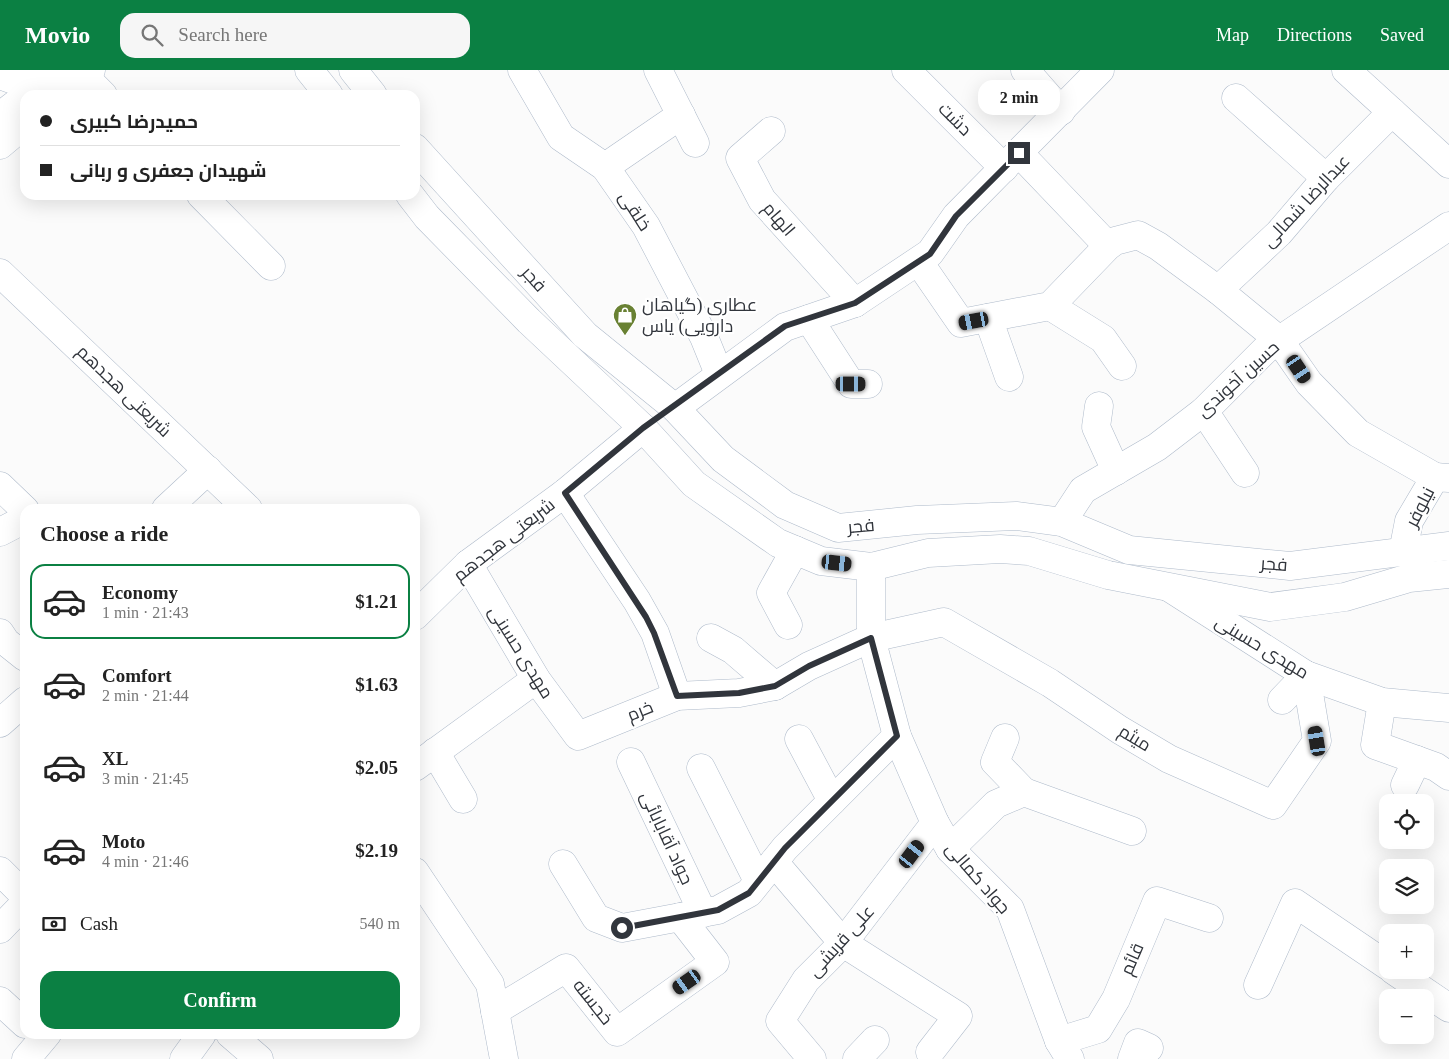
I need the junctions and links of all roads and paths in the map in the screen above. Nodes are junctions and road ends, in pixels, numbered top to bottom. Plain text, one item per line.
1 (309, 70) edge
2 (353, 70) edge
3 (522, 70) edge
4 (658, 70) edge
5 (906, 70) edge
6 (1025, 70) edge
7 (1100, 70) edge
8 (1346, 70) edge
9 (78, 72) edge
10 (0, 75) edge
11 (36, 90) edge
12 (98, 90) edge
13 (325, 90) edge
14 (369, 90) edge
15 (1236, 98) dead end
16 (20, 102) edge
17 (1061, 111) junction
18 (1392, 112) junction
19 (681, 115) junction
20 (0, 116) edge
21 (20, 128) edge
22 (771, 131) dead end
23 (695, 143) dead end
24 (0, 145) edge
25 (420, 154) edge
26 (1011, 160) junction
27 (1449, 164) edge
28 (605, 167) junction
29 (1326, 178) junction
30 (206, 200) edge
31 (414, 200) edge
32 (1449, 226) edge
33 (1108, 246) junction
34 (919, 262) junction
35 (271, 266) dead end
36 (0, 273) edge
37 (1218, 290) junction
38 (855, 303) junction
39 (1050, 306) junction
40 (988, 318) junction
41 (809, 319) junction
42 (1279, 340) junction
43 (1122, 366) dead end
44 (719, 374) junction
45 (1009, 377) dead end
46 (868, 384) dead end
47 (1099, 406) dead end
48 (674, 408) junction
49 (1204, 411) junction
50 (643, 428) junction
51 (208, 470) junction
52 (1116, 471) junction
53 (1245, 473) dead end
54 (1442, 478) edge
55 (0, 486) edge
56 (565, 493) junction
57 (171, 504) edge
58 (243, 504) edge
59 (20, 505) edge
60 (20, 522) edge
61 (1062, 522) junction
62 (0, 532) edge
63 (1449, 546) edge
64 (795, 550) junction
65 (1403, 552) junction
66 (468, 564) junction
67 (871, 566) junction
68 (1449, 574) edge
69 (1170, 588) junction
70 (420, 611) edge
71 (788, 625) dead end
72 (0, 633) edge
73 (711, 638) dead end
74 (871, 638) junction
75 (20, 653) edge
76 (1306, 675) junction
77 (536, 679) junction
78 (775, 686) junction
79 (677, 696) junction
80 (1282, 700) dead end
81 (1382, 702) junction
82 (20, 705) edge
83 (1449, 708) edge
84 (0, 723) edge
85 (578, 736) joint
86 (897, 736) junction
87 (1005, 738) dead end
88 (799, 739) dead end
89 (425, 759) edge
90 (1416, 760) junction
91 (631, 762) dead end
92 (701, 768) dead end
93 (1449, 776) edge
94 (1405, 785) dead end
95 (1024, 792) junction
96 (463, 799) dead end
97 (832, 801) junction
98 (935, 823) junction
99 (1132, 830) dead end
100 (950, 849) junction
101 (563, 864) dead end
102 (0, 871) edge
103 (766, 872) junction
104 (420, 879) edge
105 (20, 891) edge
106 (20, 908) edge
107 (691, 915) junction
108 (1209, 918) dead end
109 (0, 929) edge
110 (843, 943) junction
111 (1379, 960) edge
112 (1406, 979) edge
113 (1258, 986) dead end
114 (0, 1001) edge
115 (1449, 1008) edge
116 (495, 1011) junction
117 (20, 1022) edge
118 (198, 1039) edge
119 (1064, 1050) edge
120 (930, 1052) dead end
121 (184, 1059) edge
122 (504, 1059) edge
123 (812, 1059) edge

1 - 13 street
2 - 14 street
3 - 28 street, خلقی
4 - 19 street
5 - 26 street, دشت
6 - 17 street
7 - 17 street, شریعتی هجدهم
8 - 18 street
9 - 11 street
9 - 12 street
10 - 11 street
15 - 29 street
16 - 20 street
17 - 26 street, شریعتی هجدهم
18 - 27 street
18 - 29 street, عبدالرضا شمالی
19 - 23 street
19 - 28 street
21 - 24 street
22 - 38 street, الهام
25 - 48 street, فجر
26 - 33 street, دشت
26 - 34 street, شریعتی هجدهم
28 - 44 street, خلقی
29 - 37 street, عبدالرضا شمالی
30 - 35 street
31 - 50 street
32 - 42 street, حسین آخوندی
33 - 37 street
33 - 39 street
34 - 38 street, شریعتی هجدهم
34 - 40 street
36 - 51 street, شریعتی هجدهم
37 - 42 street
38 - 41 street, شریعتی هجدهم
39 - 40 street
39 - 43 street
40 - 45 street
41 - 44 street, شریعتی هجدهم
41 - 46 street
42 - 49 street, حسین آخوندی
42 - 54 street
44 - 48 street, شریعتی هجدهم
47 - 52 street
48 - 50 street, شریعتی هجدهم
48 - 61 street, فجر
49 - 52 street, حسین آخوندی
49 - 53 street
50 - 56 street, شریعتی هجدهم
50 - 64 street
51 - 57 street
51 - 58 street, شریعتی هجدهم
52 - 61 street, حسین آخوندی
54 - 65 street, نیلوفر
55 - 59 street
56 - 66 street, شریعتی هجدهم
56 - 79 street
60 - 62 street
61 - 65 street, فجر
63 - 65 street, فجر
64 - 67 street
64 - 71 street
66 - 70 street, شریعتی هجدهم
66 - 77 street, مهدی حسینی
67 - 69 street
67 - 74 street, جواد کمالی
68 - 69 street
69 - 76 street, مهدی حسینی
72 - 75 street
73 - 78 street
74 - 76 street, میثم
74 - 78 street, خرم
74 - 86 street, جواد کمالی
76 - 80 street
76 - 81 street, مهدی حسینی
77 - 85 street, مهدی حسینی
77 - 89 street
78 - 79 street, خرم
79 - 85 street, خرم
81 - 83 street, مهدی حسینی
81 - 90 street
82 - 84 street
86 - 97 street
86 - 98 street, جواد کمالی
87 - 95 street
88 - 97 street
89 - 96 street
90 - 93 street
90 - 94 street
91 - 107 street, جواد آقابابائی
92 - 103 street
95 - 99 street
95 - 100 street
97 - 103 street
98 - 100 street, جواد کمالی
98 - 110 street, علی قریشی
100 - 119 street, جواد کمالی
101 - 107 street
102 - 105 street
103 - 107 street
103 - 110 street
104 - 116 street
106 - 109 street
107 - 116 street, خجسته
108 - 119 street, قائم
110 - 120 street
110 - 123 street, علی قریشی
111 - 113 street
112 - 115 street
114 - 117 street
116 - 122 street
118 - 121 street

